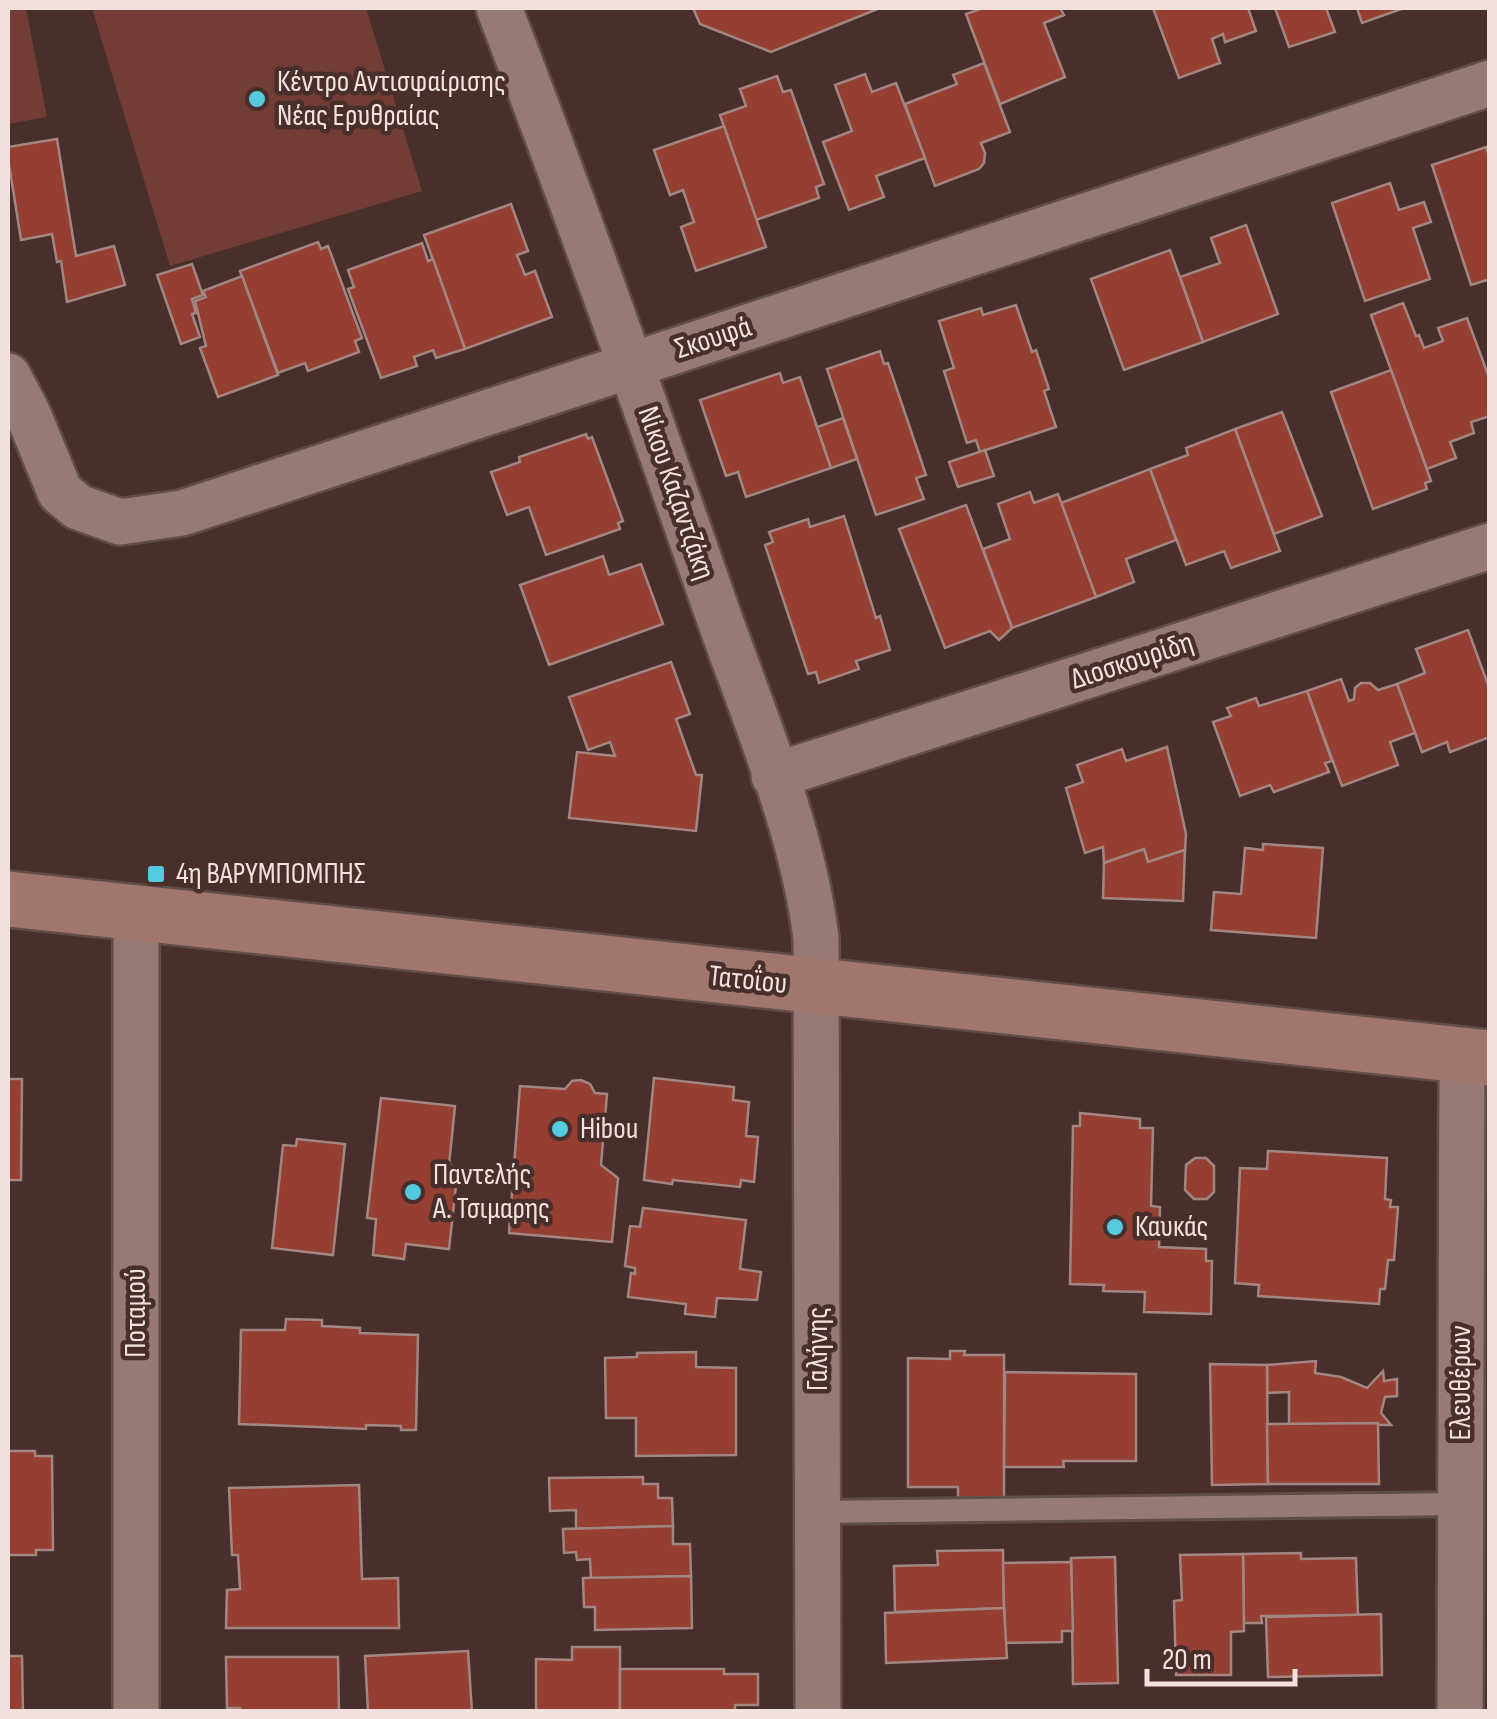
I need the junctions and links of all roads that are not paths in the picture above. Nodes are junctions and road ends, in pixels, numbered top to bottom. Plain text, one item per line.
1 (499, 8) edge
2 (1490, 84) edge
3 (631, 365) junction
4 (8, 376) edge
5 (1490, 546) edge
6 (774, 776) junction
7 (8, 899) edge
8 (136, 915) junction
9 (816, 987) junction
10 (1476, 1057) edge
11 (1460, 1504) junction
12 (819, 1512) junction
13 (136, 1712) edge
14 (818, 1712) edge
15 (1460, 1712) edge

1 - 3 street, Νίκου Καζαντζάκη
2 - 3 street, Σκουφά
3 - 4 street, Σκουφά
3 - 6 street, Νίκου Καζαντζάκη
5 - 6 street, Διοσκουρίδη
6 - 9 street, Νίκου Καζαντζάκη
7 - 8 main road, Τατοΐου
8 - 9 main road, Τατοΐου
8 - 13 street, Ποταμού
9 - 10 main road, Τατοΐου
9 - 12 street, Γαλήνης
10 - 11 street, Ελευθέρων
11 - 12 lane
11 - 15 street, Ελευθέρων
12 - 14 street, Γαλήνης

